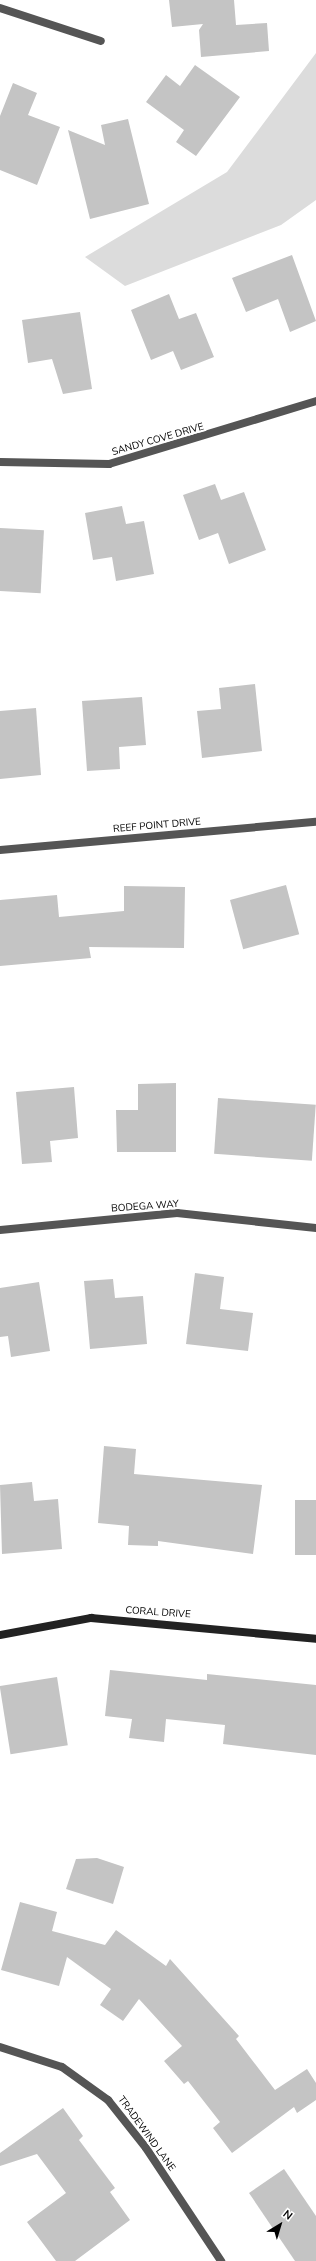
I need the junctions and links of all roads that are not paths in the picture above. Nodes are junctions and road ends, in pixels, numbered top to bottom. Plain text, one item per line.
1 (0, 8) edge
2 (101, 41) dead end
3 (316, 401) edge
4 (0, 462) edge
5 (316, 822) edge
6 (0, 850) edge
7 (316, 1228) edge
8 (0, 1230) edge
9 (0, 1635) edge
10 (316, 1639) edge
11 (0, 2047) edge
12 (221, 2261) edge

1 - 2 street
3 - 4 street, SANDY COVE DRIVE
5 - 6 street, REEF POINT DRIVE
7 - 8 street, BODEGA WAY
9 - 10 street, CORAL DRIVE
11 - 12 street, TRADEWIND LANE

